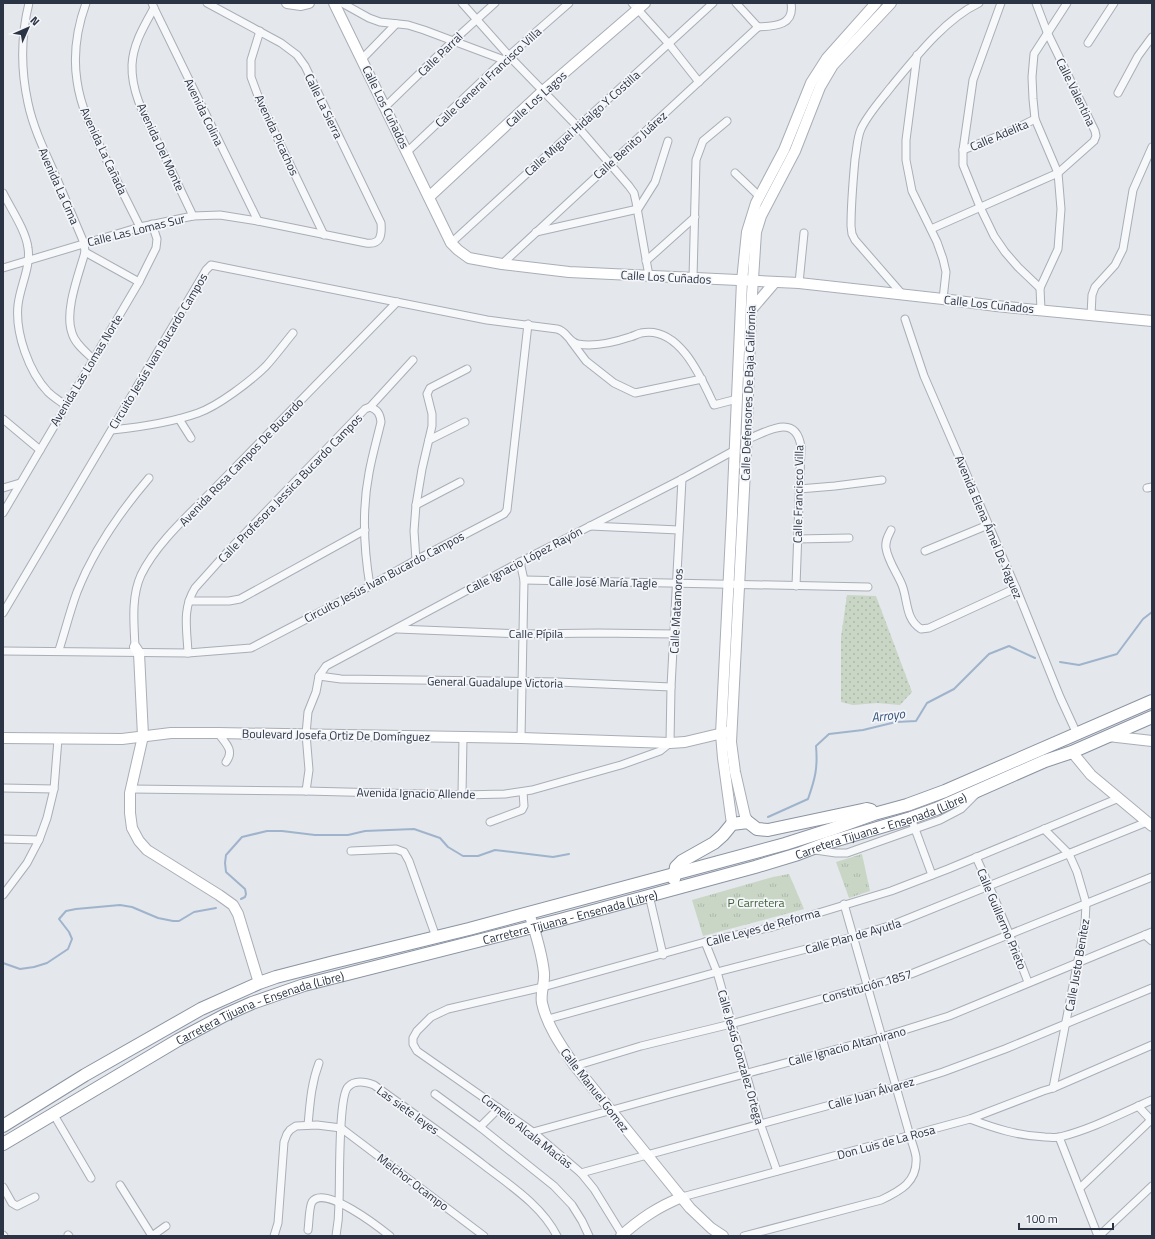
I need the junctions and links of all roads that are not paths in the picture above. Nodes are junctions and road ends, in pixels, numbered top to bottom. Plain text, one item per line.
1 (29, 3) edge
2 (86, 3) edge
3 (207, 3) edge
4 (288, 3) edge
5 (309, 3) edge
6 (334, 3) edge
7 (342, 3) edge
8 (462, 3) edge
9 (495, 3) edge
10 (569, 3) edge
11 (713, 3) edge
12 (736, 3) edge
13 (791, 3) edge
14 (876, 3) edge
15 (979, 3) edge
16 (1001, 3) edge
17 (1036, 3) edge
18 (1067, 3) edge
19 (1114, 3) edge
20 (638, 5) edge
21 (886, 5) edge
22 (153, 6) edge
23 (477, 19) junction
24 (396, 24) junction
25 (758, 27) junction
26 (260, 32) junction
27 (1047, 32) junction
28 (1152, 37) edge
29 (453, 41) junction
30 (1088, 43) dead end
31 (669, 44) junction
32 (917, 55) junction
33 (507, 58) junction
34 (362, 59) junction
35 (699, 82) junction
36 (815, 85) junction
37 (543, 91) junction
38 (1118, 92) dead end
39 (386, 107) junction
40 (1035, 119) junction
41 (727, 121) dead end
42 (578, 127) junction
43 (668, 141) dead end
44 (1152, 147) edge
45 (963, 150) junction
46 (407, 152) junction
47 (610, 163) junction
48 (775, 168) junction
49 (1058, 173) junction
50 (735, 174) dead end
51 (784, 174) junction
52 (3, 193) edge
53 (759, 196) junction
54 (429, 197) junction
55 (980, 207) junction
56 (638, 209) junction
57 (193, 216) junction
58 (695, 217) junction
59 (258, 221) junction
60 (152, 224) junction
61 (140, 227) junction
62 (931, 229) junction
63 (535, 232) junction
64 (752, 232) junction
65 (804, 233) dead end
66 (324, 235) junction
67 (451, 242) junction
68 (84, 243) junction
69 (366, 243) joint
70 (85, 252) junction
71 (29, 259) junction
72 (646, 261) junction
73 (502, 264) junction
74 (3, 268) edge
75 (649, 276) junction
76 (693, 278) junction
77 (747, 281) junction
78 (139, 282) junction
79 (775, 282) junction
80 (799, 283) junction
81 (1040, 288) junction
82 (902, 294) junction
83 (943, 299) junction
84 (397, 302) junction
85 (751, 310) junction
86 (1041, 310) junction
87 (1091, 315) junction
88 (905, 319) dead end
89 (1152, 321) edge
90 (528, 324) junction
91 (293, 333) dead end
92 (571, 341) junction
93 (93, 359) junction
94 (413, 360) dead end
95 (467, 369) dead end
96 (702, 378) junction
97 (737, 399) junction
98 (65, 405) junction
99 (370, 407) junction
100 (3, 419) edge
101 (178, 419) junction
102 (465, 422) dead end
103 (112, 430) junction
104 (190, 438) dead end
105 (429, 440) junction
106 (746, 440) junction
107 (40, 450) junction
108 (734, 450) junction
109 (746, 451) junction
110 (149, 478) dead end
111 (682, 479) junction
112 (882, 480) dead end
113 (460, 482) dead end
114 (20, 483) junction
115 (3, 488) edge
116 (799, 488) junction
117 (416, 505) junction
118 (3, 513) edge
119 (590, 526) junction
120 (988, 526) junction
121 (365, 530) junction
122 (680, 530) junction
123 (891, 530) dead end
124 (849, 538) dead end
125 (797, 539) junction
126 (925, 551) dead end
127 (416, 560) junction
128 (520, 562) junction
129 (524, 580) junction
130 (677, 584) junction
131 (734, 585) junction
132 (370, 586) junction
133 (796, 586) junction
134 (868, 587) dead end
135 (1016, 588) junction
136 (189, 601) junction
137 (3, 613) edge
138 (396, 629) junction
139 (524, 634) junction
140 (675, 634) junction
141 (731, 639) junction
142 (59, 650) junction
143 (3, 651) edge
144 (135, 651) junction
145 (188, 653) junction
146 (319, 676) junction
147 (522, 682) junction
148 (671, 687) junction
149 (1152, 701) edge
150 (1152, 717) edge
151 (732, 731) junction
152 (218, 733) junction
153 (306, 734) junction
154 (721, 734) junction
155 (1077, 734) junction
156 (140, 736) junction
157 (1108, 736) junction
158 (3, 738) edge
159 (463, 738) junction
160 (521, 738) junction
161 (58, 739) junction
162 (1152, 741) edge
163 (670, 743) junction
164 (1032, 752) junction
165 (1072, 752) junction
166 (1045, 761) junction
167 (226, 762) dead end
168 (3, 788) edge
169 (54, 788) junction
170 (131, 789) junction
171 (306, 791) junction
172 (523, 792) junction
173 (462, 795) junction
174 (1119, 798) junction
175 (874, 814) junction
176 (490, 822) dead end
177 (748, 822) junction
178 (732, 824) junction
179 (913, 824) junction
180 (1150, 824) edge
181 (1044, 829) junction
182 (3, 839) edge
183 (39, 840) junction
184 (827, 843) junction
185 (811, 849) junction
186 (351, 851) dead end
187 (1069, 854) junction
188 (976, 857) junction
189 (674, 874) junction
190 (932, 875) junction
191 (1152, 878) edge
192 (990, 887) junction
193 (4, 893) edge
194 (649, 895) junction
195 (1086, 903) junction
196 (844, 904) junction
197 (615, 905) junction
198 (529, 913) junction
199 (534, 926) junction
200 (1148, 933) edge
201 (1010, 934) junction
202 (436, 937) junction
203 (853, 937) junction
204 (1152, 941) edge
205 (706, 942) junction
206 (663, 955) junction
207 (1077, 964) junction
208 (717, 972) junction
209 (1028, 982) junction
210 (259, 983) junction
211 (868, 986) junction
212 (543, 987) junction
213 (1152, 988) edge
214 (548, 1019) junction
215 (1067, 1022) junction
216 (731, 1024) junction
217 (882, 1038) junction
218 (413, 1044) joint
219 (1152, 1045) edge
220 (319, 1063) dead end
221 (575, 1066) junction
222 (747, 1073) junction
223 (896, 1086) junction
224 (1053, 1088) junction
225 (435, 1094) dead end
226 (1152, 1100) edge
227 (1138, 1106) junction
228 (499, 1108) junction
229 (611, 1110) junction
230 (54, 1114) junction
231 (970, 1119) junction
232 (1151, 1120) edge
233 (760, 1123) junction
234 (308, 1125) junction
235 (3, 1126) edge
236 (480, 1127) junction
237 (341, 1128) junction
238 (533, 1132) junction
239 (910, 1136) junction
240 (1059, 1137) junction
241 (3, 1144) edge
242 (647, 1154) junction
243 (777, 1171) junction
244 (581, 1173) junction
245 (91, 1178) dead end
246 (120, 1185) dead end
247 (1152, 1186) edge
248 (3, 1187) edge
249 (1080, 1188) junction
250 (35, 1197) dead end
251 (682, 1197) junction
252 (339, 1202) junction
253 (166, 1226) dead end
254 (308, 1230) dead end
255 (152, 1236) edge
256 (274, 1236) edge
257 (336, 1236) edge
258 (390, 1236) edge
259 (484, 1236) edge
260 (557, 1236) edge
261 (588, 1236) edge
262 (622, 1236) edge
263 (723, 1236) edge
264 (744, 1236) edge
265 (1099, 1236) edge

1 - 68 street, Avenida La Cima
2 - 61 street, Avenida La Cañada
3 - 26 street, Calle La Sierra
4 - 5 street
6 - 34 street, Calle Los Cuñados
7 - 24 street
8 - 23 street
9 - 23 street, Calle Parral
10 - 33 street, Calle General Francisco Villa
11 - 31 street, Calle Miguel Hidalgo Y Costilla
12 - 25 street
13 - 25 street
14 - 36 street, Calle Defensores De Baja California
15 - 32 street
16 - 45 street
17 - 27 street, Calle Valentina
18 - 27 street
19 - 30 street
20 - 31 street
20 - 37 street, Calle Los Lagos
21 - 36 street, Calle Defensores De Baja California
22 - 57 street, Avenida Del Monte
22 - 59 street, Avenida Colina
23 - 29 street, Calle Parral
23 - 33 street
24 - 29 street
24 - 34 street
25 - 35 street, Calle Benito Juárez
26 - 66 street, Avenida Picachos
26 - 69 street, Calle La Sierra
27 - 40 street
27 - 49 street, Calle Valentina
28 - 38 street
29 - 33 street
29 - 39 street, Calle Parral
31 - 35 street
31 - 42 street, Calle Miguel Hidalgo Y Costilla
32 - 62 street
32 - 82 street
33 - 37 street
33 - 46 street, Calle General Francisco Villa
34 - 39 street, Calle Los Cuñados
35 - 47 street, Calle Benito Juárez
36 - 48 street, Calle Defensores De Baja California
36 - 51 street, Calle Defensores De Baja California
37 - 42 street
37 - 54 street, Calle Los Lagos
39 - 46 street, Calle Los Cuñados
40 - 45 street, Calle Adelita
40 - 49 street
41 - 58 street
42 - 47 street
42 - 67 street, Calle Miguel Hidalgo Y Costilla
43 - 56 street
44 - 87 street
45 - 55 street
46 - 54 street, Calle Los Cuñados
47 - 56 street
47 - 63 street, Calle Benito Juárez
48 - 51 street
48 - 53 street, Calle Defensores De Baja California
49 - 55 street, Calle Valentina
49 - 81 street
50 - 53 street
51 - 64 street, Calle Defensores De Baja California
52 - 71 street
53 - 64 street, Calle Defensores De Baja California
54 - 67 street, Calle Los Cuñados
55 - 62 street, Calle Valentina
55 - 81 street
56 - 63 street
56 - 72 street
57 - 59 street, Calle Las Lomas Sur
57 - 60 street, Calle Las Lomas Sur
58 - 72 street
58 - 76 street
59 - 66 street, Calle Las Lomas Sur
60 - 61 street, Calle Las Lomas Sur
60 - 78 street, Avenida Las Lomas Norte
61 - 68 street, Calle Las Lomas Sur
62 - 83 street
63 - 73 street, Calle Benito Juárez
64 - 77 street, Calle Defensores De Baja California
65 - 80 street
66 - 69 street, Calle Las Lomas Sur
67 - 73 street, Calle Los Cuñados
68 - 70 street, Avenida La Cima
68 - 71 street, Calle Las Lomas Sur
70 - 78 street
70 - 93 street, Avenida La Cima
71 - 74 street, Calle Las Lomas Sur
71 - 98 street
72 - 75 street
73 - 75 street, Calle Los Cuñados
75 - 76 street, Calle Los Cuñados
76 - 77 street, Calle Los Cuñados
77 - 79 street, Calle Los Cuñados
77 - 85 street, Calle Defensores De Baja California
77 - 97 street, Calle Defensores De Baja California
78 - 93 street, Avenida Las Lomas Norte
79 - 80 street, Calle Los Cuñados
79 - 85 street
80 - 82 street, Calle Los Cuñados
81 - 86 street
82 - 83 street, Calle Los Cuñados
83 - 86 street, Calle Los Cuñados
84 - 90 street, Circuito Jesús Ivan Bucardo Campos
84 - 103 street, Circuito Jesús Ivan Bucardo Campos
84 - 144 street, Avenida Rosa Campos De Bucardo
85 - 106 street, Calle Defensores De Baja California
86 - 87 street, Calle Los Cuñados
87 - 89 street, Calle Los Cuñados
88 - 120 street, Avenida Elena Ámel De Yaguez
90 - 92 street, Circuito Jesús Ivan Bucardo Campos
90 - 127 street, Circuito Jesús Ivan Bucardo Campos
91 - 101 street
92 - 96 street, Circuito Jesús Ivan Bucardo Campos
92 - 96 street
93 - 98 street, Avenida Las Lomas Norte
94 - 99 street
95 - 105 street
96 - 97 street
97 - 108 street, Calle Defensores De Baja California
98 - 107 street, Avenida Las Lomas Norte
99 - 121 street, Calle Profesora Jessica Bucardo Campos
99 - 136 street, Calle Profesora Jessica Bucardo Campos
100 - 107 street
101 - 103 street
101 - 104 street
102 - 105 street
103 - 137 street, Circuito Jesús Ivan Bucardo Campos
105 - 117 street
106 - 109 street, Calle Defensores De Baja California
106 - 116 street, Calle Francisco Villa
107 - 114 street, Avenida Las Lomas Norte
108 - 109 street
108 - 111 street, Calle Ignacio López Rayón
108 - 131 street, Calle Defensores De Baja California
109 - 131 street, Calle Defensores De Baja California
110 - 142 street
111 - 119 street, Calle Ignacio López Rayón
111 - 122 street, Calle Matamoros
112 - 116 street
113 - 117 street
114 - 115 street
114 - 118 street, Avenida Las Lomas Norte
116 - 125 street, Calle Francisco Villa
117 - 127 street
119 - 122 street
119 - 128 street, Calle Ignacio López Rayón
120 - 126 street
120 - 135 street, Avenida Elena Ámel De Yaguez
121 - 132 street, Calle Profesora Jessica Bucardo Campos
121 - 136 street
122 - 130 street, Calle Matamoros
123 - 135 street
124 - 125 street
125 - 133 street, Calle Francisco Villa
127 - 132 street, Circuito Jesús Ivan Bucardo Campos
128 - 129 street
128 - 138 street, Calle Ignacio López Rayón
129 - 130 street, Calle José María Tagle
129 - 139 street
130 - 131 street, Calle José María Tagle
130 - 140 street, Calle Matamoros
131 - 133 street
131 - 141 street, Calle Defensores De Baja California
132 - 145 street, Circuito Jesús Ivan Bucardo Campos
133 - 134 street
135 - 155 street, Avenida Elena Ámel De Yaguez
136 - 145 street, Calle Profesora Jessica Bucardo Campos
138 - 139 street, Calle Pípila
138 - 146 street, Calle Ignacio López Rayón
139 - 140 street, Calle Pípila
139 - 147 street
140 - 148 street, Calle Matamoros
141 - 151 street, Calle Defensores De Baja California
141 - 154 street, Calle Defensores De Baja California
142 - 143 street, Circuito Jesús Ivan Bucardo Campos
142 - 144 street, Circuito Jesús Ivan Bucardo Campos
144 - 145 street, Circuito Jesús Ivan Bucardo Campos
144 - 156 street, Avenida Rosa Campos De Bucardo
146 - 147 street, General Guadalupe Victoria
146 - 153 street
147 - 148 street, General Guadalupe Victoria
147 - 160 street
148 - 163 street, Calle Matamoros
149 - 155 highway, Carretera Tijuana - Ensenada (Libre)
150 - 157 highway, Carretera Tijuana - Ensenada (Libre)
151 - 154 street, Avenida Ignacio Allende
151 - 177 street, Calle Defensores De Baja California
152 - 153 street, Boulevard Josefa Ortiz De Domínguez
152 - 156 street, Boulevard Josefa Ortiz De Domínguez
152 - 167 street
153 - 159 street, Boulevard Josefa Ortiz De Domínguez
153 - 171 street
154 - 163 street, Avenida Ignacio Allende
154 - 178 street, Calle Defensores De Baja California
155 - 164 highway, Carretera Tijuana - Ensenada (Libre)
156 - 161 street, Boulevard Josefa Ortiz De Domínguez
156 - 170 street, Avenida Rosa Campos De Bucardo
157 - 162 street
157 - 165 highway, Carretera Tijuana - Ensenada (Libre)
158 - 161 street, Boulevard Josefa Ortiz De Domínguez
159 - 160 street, Boulevard Josefa Ortiz De Domínguez
159 - 173 street
160 - 163 street, Boulevard Josefa Ortiz De Domínguez
161 - 169 street
163 - 172 street, Avenida Ignacio Allende
164 - 166 highway
164 - 175 highway, Carretera Tijuana - Ensenada (Libre)
165 - 166 highway, Carretera Tijuana - Ensenada (Libre)
165 - 174 street
166 - 179 highway, Carretera Tijuana - Ensenada (Libre)
168 - 169 street
169 - 183 street
170 - 171 street, Avenida Ignacio Allende
170 - 210 street
171 - 173 street, Avenida Ignacio Allende
172 - 173 street, Avenida Ignacio Allende
172 - 176 street
174 - 180 street
174 - 181 street, Calle Leyes de Reforma
175 - 177 highway
175 - 184 highway
175 - 189 highway, Carretera Tijuana - Ensenada (Libre)
177 - 178 highway
178 - 189 highway
179 - 184 highway, Carretera Tijuana - Ensenada (Libre)
179 - 185 street
179 - 190 street
180 - 187 street, Calle Plan de Ayutla
181 - 187 street, Calle Justo Benítez
181 - 188 street, Calle Leyes de Reforma
182 - 183 street
183 - 193 street
184 - 185 highway, Carretera Tijuana - Ensenada (Libre)
185 - 194 highway, Carretera Tijuana - Ensenada (Libre)
186 - 202 street
187 - 192 street, Calle Plan de Ayutla
187 - 195 street, Calle Justo Benítez
188 - 190 street, Calle Leyes de Reforma
188 - 192 street, Calle Guillermo Prieto
189 - 197 highway
189 - 198 highway, Carretera Tijuana - Ensenada (Libre)
190 - 196 street, Calle Leyes de Reforma
191 - 195 street, Constitución 1857
192 - 201 street, Calle Guillermo Prieto
192 - 203 street, Calle Plan de Ayutla
194 - 197 highway, Carretera Tijuana - Ensenada (Libre)
194 - 206 street
195 - 201 street, Constitución 1857
195 - 207 street, Calle Justo Benítez
196 - 203 street
196 - 205 street, Calle Leyes de Reforma
197 - 199 highway, Carretera Tijuana - Ensenada (Libre)
198 - 199 street, Calle Manuel Gomez
198 - 202 highway, Carretera Tijuana - Ensenada (Libre)
199 - 212 street, Calle Manuel Gomez
199 - 230 highway, Carretera Tijuana - Ensenada (Libre)
200 - 204 street
200 - 207 street, Calle Ignacio Altamirano
201 - 209 street, Calle Guillermo Prieto
201 - 211 street, Constitución 1857
202 - 210 highway, Carretera Tijuana - Ensenada (Libre)
203 - 208 street, Calle Plan de Ayutla
203 - 211 street
205 - 206 street, Calle Leyes de Reforma
205 - 208 street, Calle Jesús Gonzalez Ortega
206 - 212 street, Calle Leyes de Reforma
207 - 209 street, Calle Ignacio Altamirano
207 - 215 street, Calle Justo Benítez
208 - 214 street, Calle Plan de Ayutla
208 - 216 street, Calle Jesús Gonzalez Ortega
209 - 217 street, Calle Ignacio Altamirano
210 - 235 highway, Carretera Tijuana - Ensenada (Libre)
211 - 216 street, Constitución 1857
211 - 217 street
212 - 214 street, Calle Manuel Gomez
212 - 218 street, Calle Leyes de Reforma
213 - 215 street, Calle Juan Álvarez
214 - 221 street, Calle Manuel Gomez
215 - 223 street, Calle Juan Álvarez
215 - 224 street, Calle Justo Benítez
216 - 221 street, Constitución 1857
216 - 222 street, Calle Jesús Gonzalez Ortega
217 - 222 street, Calle Ignacio Altamirano
217 - 223 street
218 - 228 street, Cornelio Alcala Macías
219 - 224 street, Don Luis de La Rosa
220 - 234 street
221 - 229 street, Calle Manuel Gomez
222 - 229 street, Calle Ignacio Altamirano
222 - 233 street, Calle Jesús Gonzalez Ortega
223 - 233 street, Calle Juan Álvarez
223 - 239 street
224 - 231 street, Don Luis de La Rosa
225 - 236 street
226 - 227 street
227 - 232 street
227 - 240 street
228 - 236 street
228 - 238 street, Cornelio Alcala Macías
229 - 238 street, Calle Ignacio Altamirano
229 - 242 street, Calle Manuel Gomez
230 - 241 highway, Carretera Tijuana - Ensenada (Libre)
230 - 245 street
231 - 239 street, Don Luis de La Rosa
231 - 240 street
232 - 249 street
233 - 242 street, Calle Juan Álvarez
233 - 243 street, Calle Jesús Gonzalez Ortega
234 - 237 street
234 - 256 street
236 - 261 street
237 - 252 street, Las siete leyes
237 - 259 street, Melchor Ocampo
237 - 260 street, Las siete leyes
238 - 244 street, Cornelio Alcala Macías
239 - 243 street, Don Luis de La Rosa
239 - 264 street
240 - 249 street
242 - 244 street, Calle Juan Álvarez
242 - 251 street, Calle Manuel Gomez
243 - 251 street, Don Luis de La Rosa
244 - 262 street, Cornelio Alcala Macías
246 - 255 street
247 - 265 street
248 - 250 street
249 - 265 street
251 - 262 street, Don Luis de La Rosa
251 - 263 street, Calle Manuel Gomez
252 - 254 street
252 - 257 street, Las siete leyes
252 - 258 street
253 - 255 street

